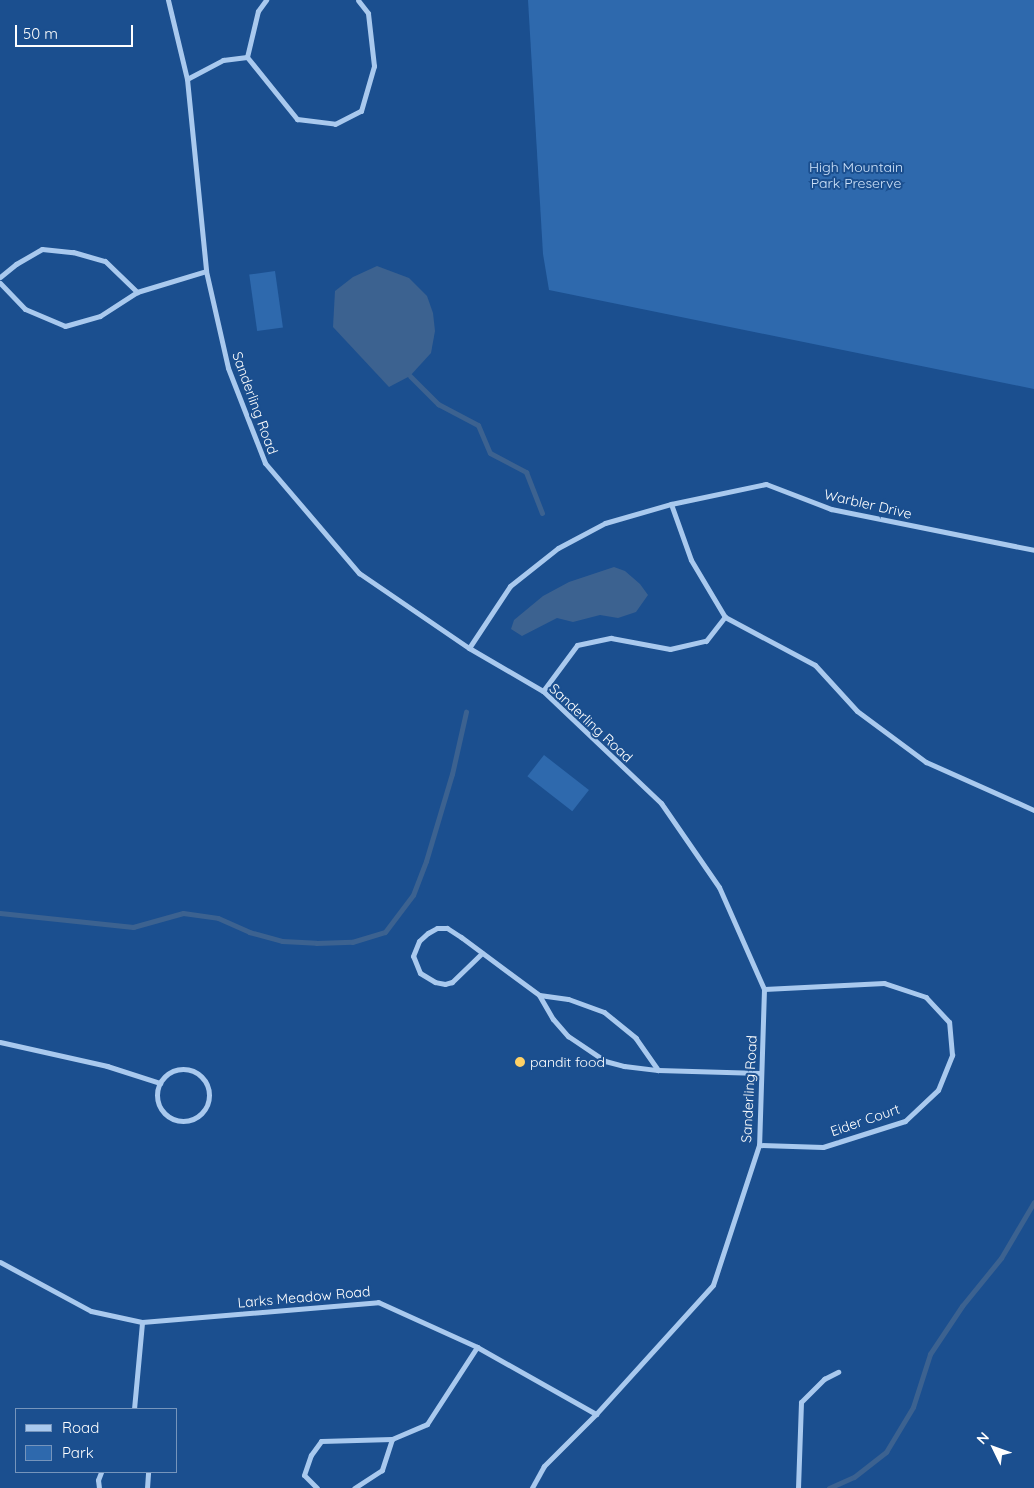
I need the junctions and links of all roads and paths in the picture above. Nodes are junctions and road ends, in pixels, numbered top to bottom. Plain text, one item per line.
1 (168, 0) edge
2 (266, 0) edge
3 (358, 0) edge
4 (247, 57) junction
5 (187, 79) junction
6 (206, 271) junction
7 (0, 277) edge
8 (0, 283) edge
9 (137, 292) junction
10 (671, 504) junction
11 (1034, 550) edge
12 (724, 617) junction
13 (469, 648) junction
14 (543, 691) junction
15 (1034, 810) edge
16 (482, 953) junction
17 (764, 989) junction
18 (539, 995) junction
19 (0, 1042) edge
20 (658, 1070) junction
21 (760, 1073) junction
22 (160, 1083) junction
23 (759, 1145) junction
24 (0, 1262) edge
25 (142, 1322) junction
26 (477, 1347) junction
27 (838, 1372) dead end
28 (134, 1408) edge
29 (596, 1414) junction
30 (392, 1439) junction
31 (101, 1473) edge
32 (148, 1473) edge
33 (99, 1488) edge
34 (147, 1488) edge
35 (317, 1488) edge
36 (354, 1488) edge
37 (532, 1488) edge
38 (798, 1488) edge

1 - 5 street, Sanderling Road
2 - 4 street
3 - 4 street
4 - 5 street
5 - 6 street, Sanderling Road
6 - 9 street
6 - 13 street, Sanderling Road
7 - 9 street
8 - 9 street
10 - 11 street, Warbler Drive
10 - 12 street
10 - 13 street, Warbler Drive
12 - 14 street
12 - 15 street
13 - 14 street, Sanderling Road
14 - 17 street, Sanderling Road
16 - 16 street
16 - 18 street
17 - 21 street, Sanderling Road
17 - 23 street, Eider Court
18 - 20 street
18 - 20 street
19 - 22 street
20 - 21 street
21 - 23 street, Sanderling Road
22 - 22 street
23 - 29 street, Sanderling Road
24 - 25 street, Larks Meadow Road
25 - 26 street, Larks Meadow Road
25 - 28 street
26 - 29 street, Larks Meadow Road
26 - 30 street
27 - 38 street
29 - 37 street, Sanderling Road
30 - 35 street
30 - 36 street
31 - 33 street
32 - 34 street

